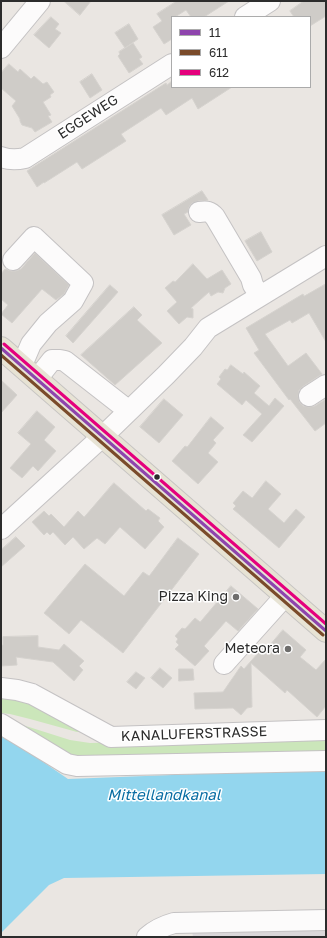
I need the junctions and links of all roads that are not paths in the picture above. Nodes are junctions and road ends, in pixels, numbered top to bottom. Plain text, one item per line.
1 (40, 1) edge
2 (270, 1) edge
3 (247, 16) edge
4 (1, 48) edge
5 (171, 65) edge
6 (1, 157) edge
7 (199, 212) dead end
8 (326, 256) edge
9 (13, 260) dead end
10 (260, 296) junction
11 (1, 348) edge
12 (29, 372) junction
13 (326, 385) edge
14 (309, 396) dead end
15 (129, 411) junction
16 (103, 436) junction
17 (1, 529) edge
18 (285, 596) junction
19 (326, 631) edge
20 (224, 664) dead end
21 (1, 688) edge
22 (1, 724) edge
23 (326, 730) edge
24 (326, 760) edge
25 (326, 920) edge
26 (147, 937) edge

1 - 4 street
2 - 3 street
5 - 6 street, EGGEWEG
7 - 10 street
8 - 10 street
9 - 12 street
10 - 15 street
11 - 12 main road
12 - 15 street
12 - 16 main road
13 - 14 street
15 - 16 street
16 - 17 street
16 - 18 main road
18 - 19 main road
18 - 20 street
21 - 23 street, KANALUFERSTRASSE
22 - 24 street
25 - 26 street

